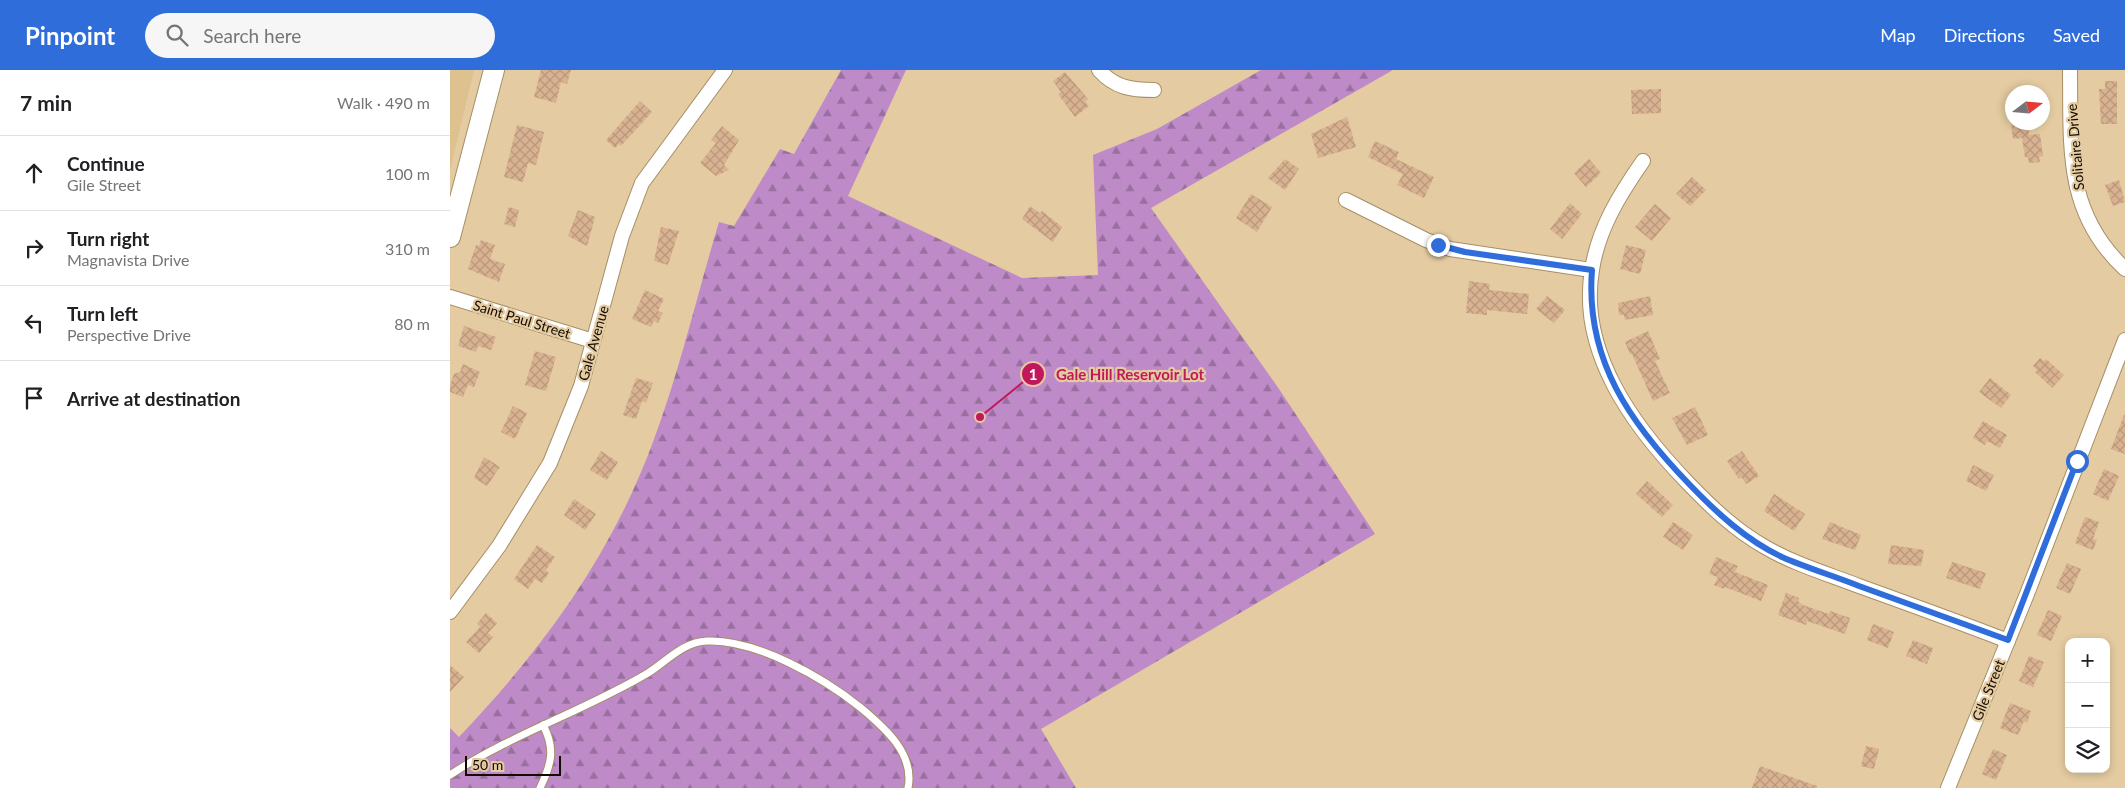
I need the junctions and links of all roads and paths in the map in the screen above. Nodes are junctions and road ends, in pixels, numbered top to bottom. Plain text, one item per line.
1 (494, 70) edge
2 (725, 70) edge
3 (1099, 70) edge
4 (2070, 70) edge
5 (1154, 90) dead end
6 (1642, 161) dead end
7 (1346, 200) dead end
8 (450, 236) edge
9 (2125, 269) edge
10 (1592, 270) junction
11 (450, 297) edge
12 (2125, 340) edge
13 (593, 341) junction
14 (450, 612) edge
15 (2008, 640) junction
16 (543, 725) junction
17 (450, 776) edge
18 (540, 788) edge
19 (908, 788) edge
20 (1948, 788) edge

1 - 8 main road
2 - 13 street, Gale Avenue
3 - 5 street
4 - 9 street, Solitaire Drive
6 - 10 street
7 - 10 street
10 - 15 street
11 - 13 street, Saint Paul Street
12 - 15 street, Gile Street
13 - 14 street, Gale Avenue
15 - 20 street, Gile Street
16 - 17 lane
16 - 18 lane
16 - 19 lane

